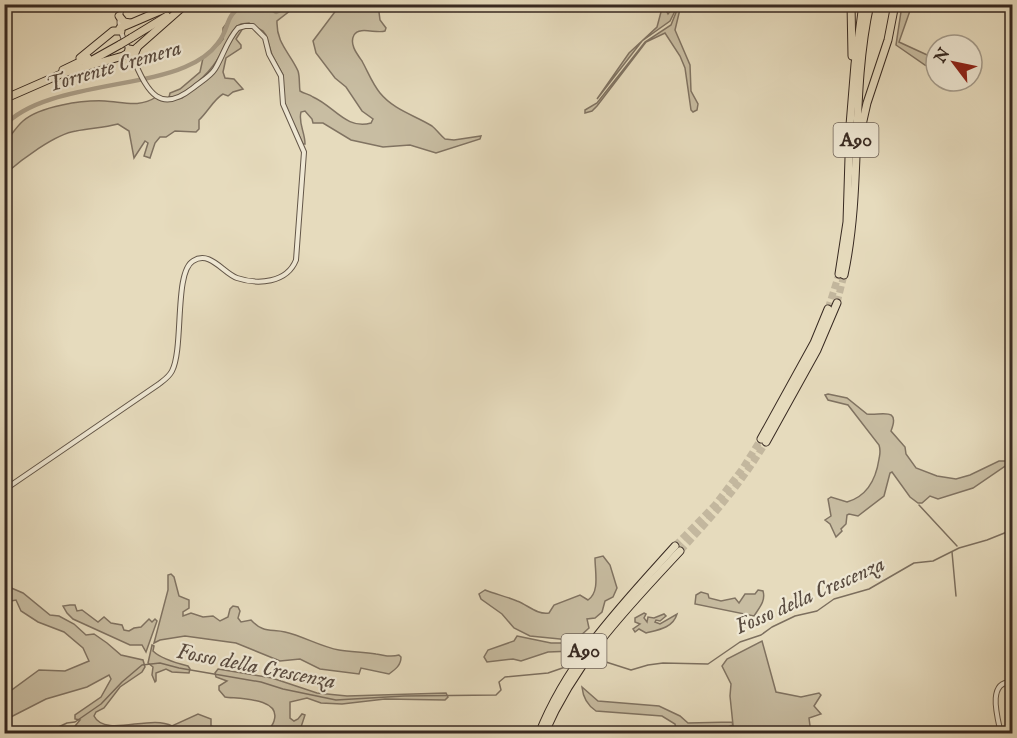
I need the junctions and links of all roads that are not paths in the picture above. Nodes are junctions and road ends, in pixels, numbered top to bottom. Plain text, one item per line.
1 (124, 4) edge
2 (851, 4) edge
3 (863, 4) edge
4 (870, 4) edge
5 (894, 4) edge
6 (182, 5) edge
7 (119, 24) junction
8 (137, 48) junction
9 (129, 49) junction
10 (1012, 51) edge
11 (123, 56) junction
12 (135, 63) junction
13 (66, 70) junction
14 (4, 97) edge
15 (1012, 104) edge
16 (850, 125) junction
17 (856, 161) junction
18 (837, 303) tunnel mouth
19 (828, 309) tunnel mouth
20 (4, 490) edge
21 (678, 549) tunnel mouth
22 (1012, 682) edge
23 (560, 693) junction
24 (538, 734) edge
25 (544, 734) edge
26 (1001, 734) edge

1 - 7 street
2 - 16 highway
3 - 16 highway, A90
4 - 17 highway, A90
5 - 17 highway
6 - 7 highway
6 - 8 highway
6 - 13 highway, bridge
7 - 9 street
7 - 13 highway
8 - 9 highway
8 - 12 highway
9 - 11 highway
9 - 12 street
10 - 15 street
11 - 12 highway
11 - 13 highway
12 - 20 street
13 - 14 highway
16 - 17 highway, A90
18 - 19 highway
21 - 23 highway, A90
22 - 26 street
23 - 24 highway, A90
23 - 25 highway, A90

